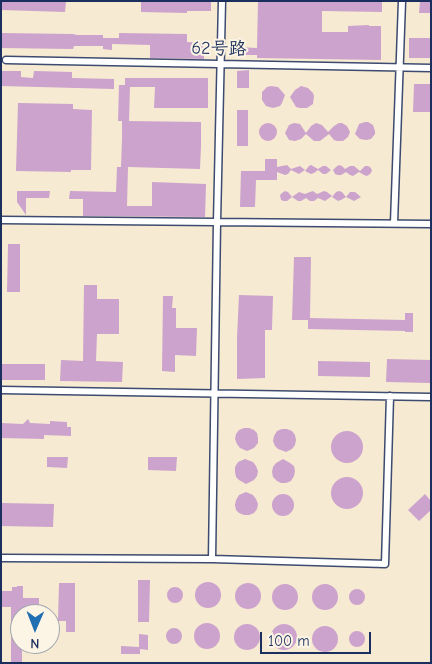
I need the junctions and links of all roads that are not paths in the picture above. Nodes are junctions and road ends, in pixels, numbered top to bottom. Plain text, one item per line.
1 (222, 1) edge
2 (402, 1) edge
3 (6, 60) dead end
4 (221, 64) junction
5 (399, 67) junction
6 (431, 68) edge
7 (1, 220) edge
8 (217, 222) junction
9 (394, 223) junction
10 (431, 224) edge
11 (1, 390) edge
12 (215, 393) junction
13 (390, 396) junction
14 (431, 397) edge
15 (1, 558) edge
16 (212, 559) junction

1 - 4 street
2 - 5 street
3 - 4 street, 62号路
4 - 5 street, 62号路
4 - 8 street
5 - 6 street, 62号路
5 - 9 street
7 - 8 street
8 - 9 street
8 - 12 street
9 - 10 street
11 - 12 street
12 - 13 street
12 - 16 street
13 - 14 street
13 - 16 street
15 - 16 street

